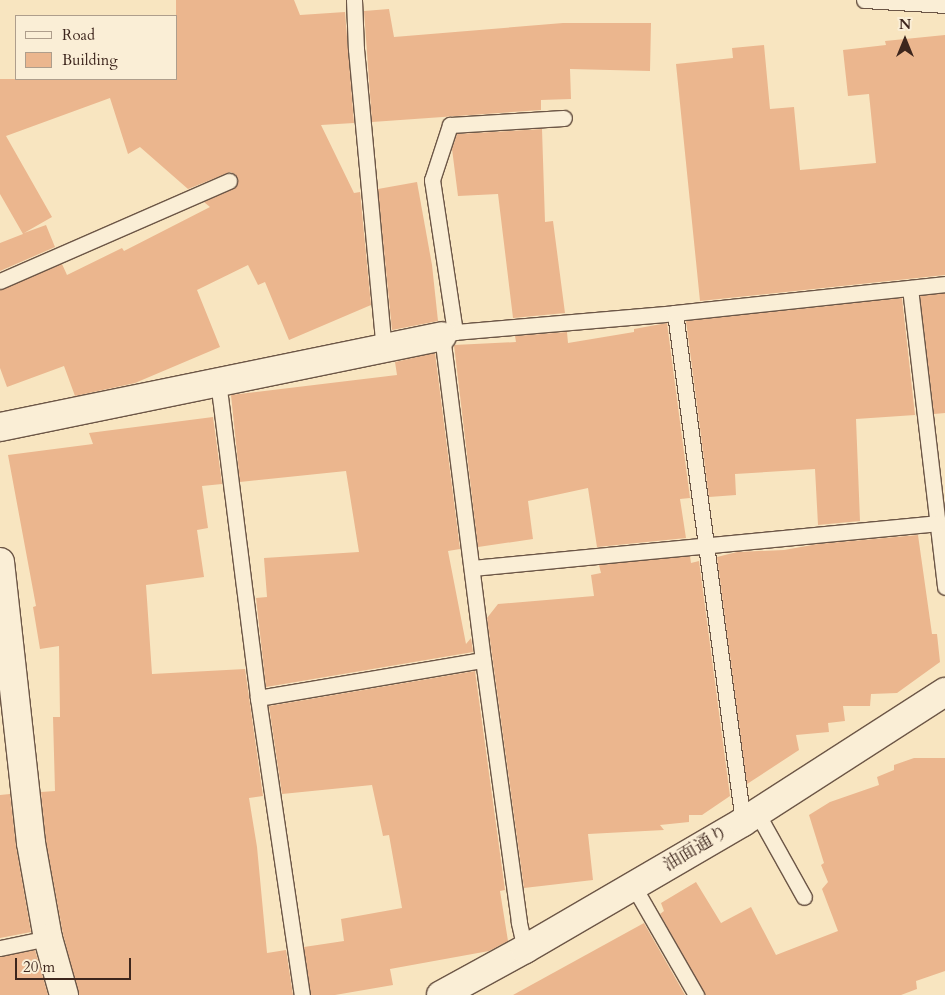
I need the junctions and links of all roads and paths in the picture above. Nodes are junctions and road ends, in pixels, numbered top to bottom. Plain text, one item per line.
1 (354, 0) edge
2 (864, 0) edge
3 (945, 5) edge
4 (564, 118) dead end
5 (229, 181) dead end
6 (0, 282) edge
7 (945, 284) edge
8 (910, 288) junction
9 (675, 313) junction
10 (448, 334) junction
11 (384, 348) junction
12 (218, 381) junction
13 (0, 428) edge
14 (937, 523) junction
15 (706, 545) junction
16 (0, 562) edge
17 (472, 568) junction
18 (945, 587) edge
19 (483, 660) junction
20 (7, 690) edge
21 (945, 692) edge
22 (258, 698) junction
23 (750, 817) junction
24 (634, 887) junction
25 (804, 897) dead end
26 (48, 938) junction
27 (0, 948) edge
28 (525, 949) junction
29 (64, 995) edge
30 (302, 995) edge
31 (440, 995) edge
32 (696, 995) edge

1 - 11 lane
2 - 3 lane
4 - 10 lane
5 - 6 lane
7 - 8 lane
8 - 9 lane
8 - 14 lane
9 - 10 lane
9 - 15 lane
10 - 11 street
10 - 17 lane
11 - 12 street
12 - 13 street
12 - 22 lane
14 - 15 lane
14 - 18 lane
15 - 17 lane
15 - 23 lane
16 - 20 street
17 - 19 lane
19 - 22 lane
19 - 28 lane
20 - 26 street
21 - 23 street, 油面通り
22 - 30 lane
23 - 24 street, 油面通り
23 - 25 lane
24 - 28 street, 油面通り
24 - 32 lane
26 - 27 lane
26 - 29 street
28 - 31 street, 油面通り

